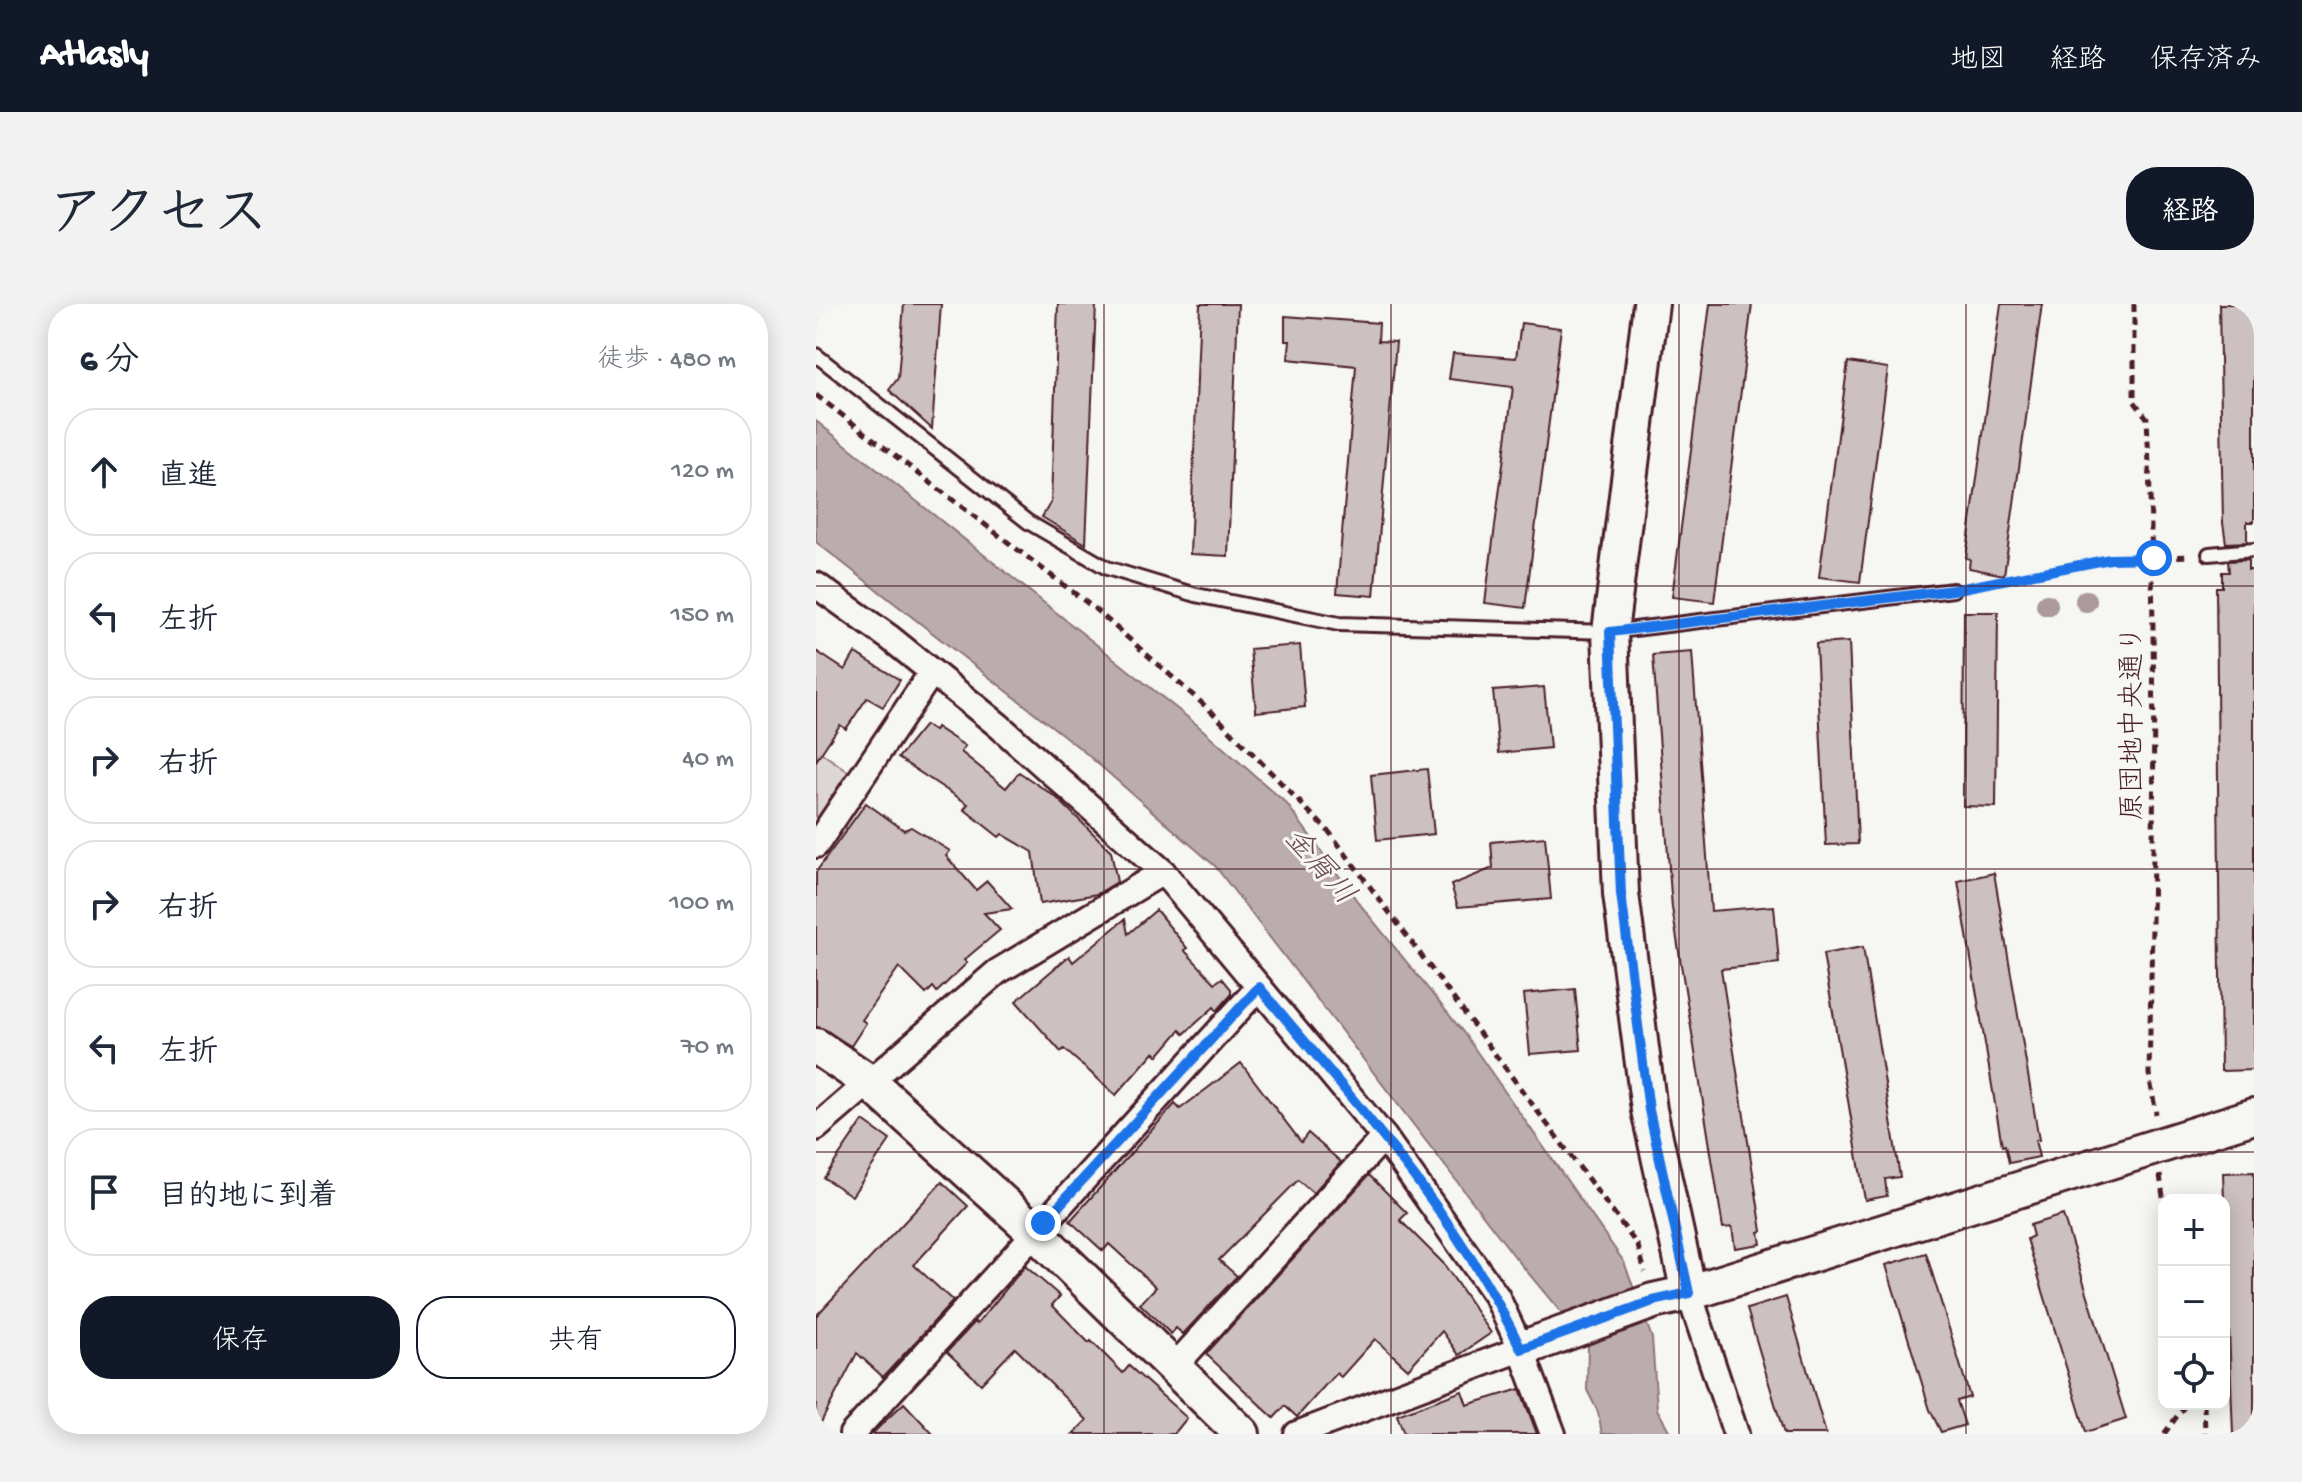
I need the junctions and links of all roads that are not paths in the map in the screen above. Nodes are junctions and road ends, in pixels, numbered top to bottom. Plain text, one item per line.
1 (1651, 304) edge
2 (816, 355) edge
3 (2254, 550) edge
4 (2209, 554) road end
5 (816, 585) edge
6 (1953, 590) road end
7 (1610, 632) junction
8 (932, 672) junction
9 (816, 845) edge
10 (1163, 872) junction
11 (1259, 987) junction
12 (816, 1046) edge
13 (869, 1082) junction
14 (2254, 1116) edge
15 (816, 1128) edge
16 (1384, 1137) junction
17 (1035, 1232) junction
18 (1689, 1293) junction
19 (1521, 1349) junction
20 (1174, 1367) junction
21 (852, 1434) edge
22 (1242, 1434) edge
23 (1297, 1434) edge
24 (1553, 1434) edge
25 (1736, 1434) edge

1 - 7 street
2 - 7 lane
3 - 4 lane
5 - 8 street
6 - 7 lane
7 - 18 street
8 - 9 street
8 - 10 street
10 - 11 street
10 - 13 street
11 - 16 street
11 - 17 street
12 - 13 street
13 - 15 street
13 - 17 street
14 - 18 street
16 - 19 street
16 - 20 street
17 - 20 street
17 - 21 street
18 - 19 street
18 - 25 street
19 - 23 street
19 - 24 street
20 - 22 street

